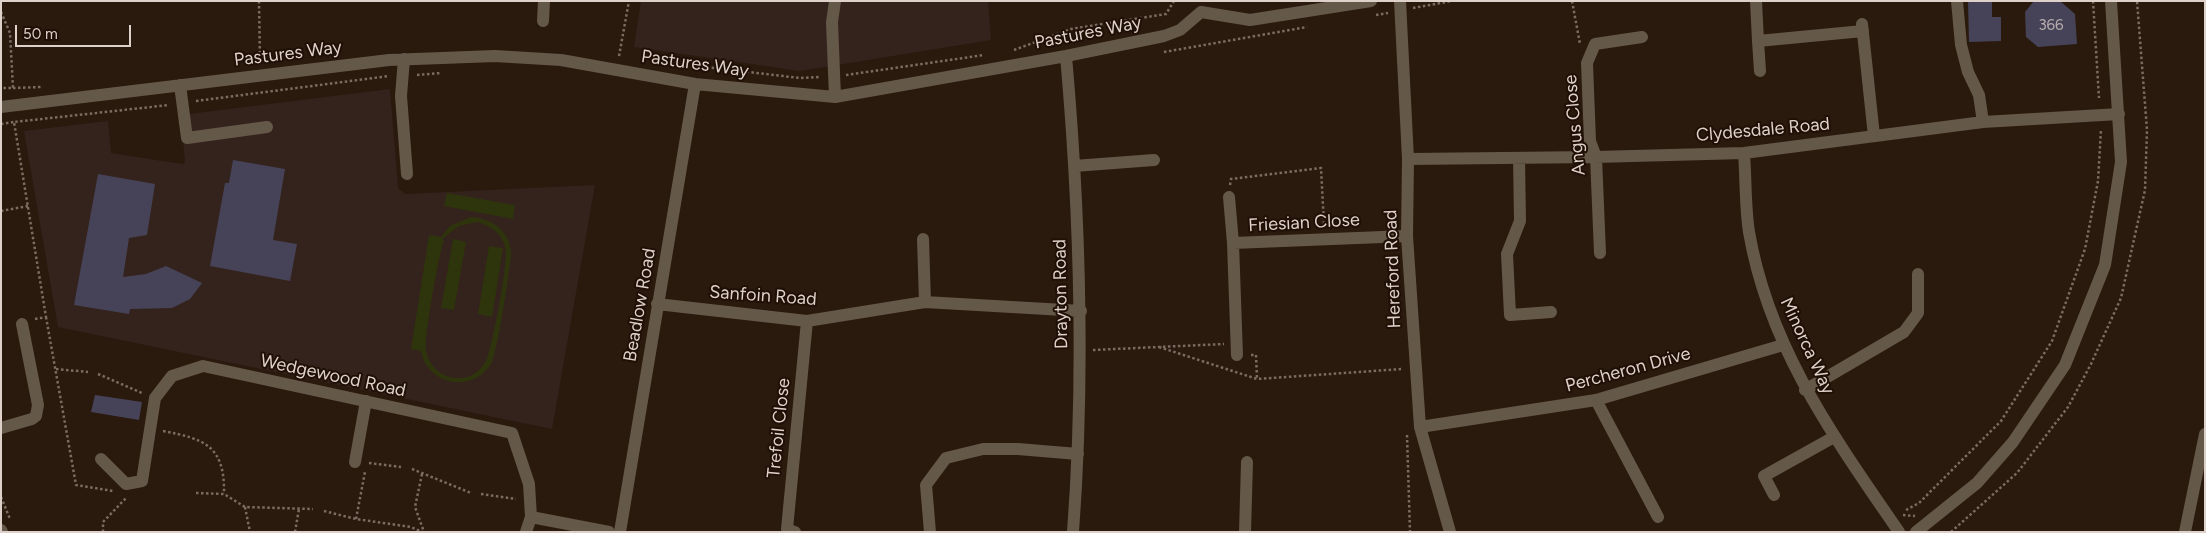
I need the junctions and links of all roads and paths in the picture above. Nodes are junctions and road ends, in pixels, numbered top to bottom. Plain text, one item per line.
1 (259, 1) edge
2 (544, 1) edge
3 (629, 1) edge
4 (835, 1) edge
5 (1174, 1) edge
6 (1369, 1) edge
7 (1400, 1) edge
8 (1572, 1) edge
9 (1756, 1) edge
10 (1957, 1) edge
11 (2093, 1) edge
12 (2111, 1) edge
13 (1200, 7) edge
14 (1314, 7) edge
15 (1, 12) edge
16 (543, 21) dead end
17 (1642, 37) dead end
18 (1758, 41) junction
19 (1012, 50) dead end
20 (984, 55) dead end
21 (1066, 56) junction
22 (627, 57) dead end
23 (404, 59) junction
24 (661, 62) dead end
25 (252, 63) dead end
26 (1587, 63) junction
27 (1760, 71) dead end
28 (835, 77) junction
29 (180, 84) junction
30 (694, 84) junction
31 (1, 88) edge
32 (835, 97) junction
33 (2099, 98) dead end
34 (1, 107) edge
35 (2119, 114) junction
36 (52, 119) dead end
37 (14, 122) junction
38 (1983, 122) junction
39 (1, 124) edge
40 (267, 127) dead end
41 (2101, 129) dead end
42 (1874, 136) junction
43 (1744, 153) junction
44 (1519, 158) junction
45 (1596, 158) junction
46 (1408, 159) junction
47 (1154, 160) dead end
48 (1074, 166) junction
49 (407, 174) dead end
50 (1229, 197) joint
51 (28, 206) junction
52 (1, 211) edge
53 (1407, 236) junction
54 (923, 239) dead end
55 (1325, 239) junction
56 (1234, 243) junction
57 (1600, 253) dead end
58 (1918, 274) dead end
59 (925, 302) junction
60 (657, 304) junction
61 (1081, 311) junction
62 (1551, 312) dead end
63 (46, 317) junction
64 (807, 321) junction
65 (22, 324) joint
66 (1783, 345) junction
67 (1159, 347) junction
68 (1236, 349) junction
69 (1080, 351) junction
70 (1416, 368) junction
71 (56, 369) junction
72 (88, 372) dead end
73 (98, 374) dead end
74 (1257, 379) junction
75 (1806, 390) junction
76 (155, 398) junction
77 (1596, 400) junction
78 (366, 401) junction
79 (1420, 427) junction
80 (1, 428) edge
81 (150, 429) junction
82 (2205, 434) edge
83 (1834, 437) junction
84 (1078, 454) junction
85 (2202, 458) edge
86 (102, 459) dead end
87 (355, 462) junction
88 (1247, 462) dead end
89 (401, 467) dead end
90 (412, 469) dead end
91 (422, 474) junction
92 (142, 481) junction
93 (121, 492) dead end
94 (196, 492) dead end
95 (471, 492) dead end
96 (224, 494) junction
97 (481, 494) dead end
98 (1774, 495) dead end
99 (1, 497) edge
100 (530, 500) junction
101 (245, 506) junction
102 (299, 509) junction
103 (314, 509) dead end
104 (1906, 510) dead end
105 (324, 511) dead end
106 (1886, 513) junction
107 (1916, 516) dead end
108 (531, 517) junction
109 (1658, 518) dead end
110 (356, 519) junction
111 (5, 529) edge
112 (103, 532) edge
113 (250, 532) edge
114 (295, 532) edge
115 (423, 532) edge
116 (526, 532) edge
117 (609, 532) edge
118 (620, 532) edge
119 (795, 532) edge
120 (930, 532) edge
121 (1073, 532) edge
122 (1245, 532) edge
123 (1450, 532) edge
124 (1899, 532) edge
125 (1916, 532) edge
126 (2185, 532) edge

1 - 25 path
2 - 16 street
3 - 22 path
4 - 28 street
5 - 19 path
6 - 14 street, Pastures Way
7 - 46 street, Hereford Road
8 - 26 path
9 - 18 street
10 - 38 street
11 - 33 path
12 - 35 street
13 - 14 street, Pastures Way
13 - 21 street, Pastures Way
15 - 31 path
17 - 26 street, Angus Close
18 - 27 street
18 - 42 street
20 - 28 path
21 - 32 street, Pastures Way
21 - 48 street, Drayton Road
23 - 29 street, Pastures Way
23 - 30 street, Pastures Way
23 - 49 street
24 - 28 path
26 - 45 street, Angus Close
28 - 32 street
29 - 34 street, Pastures Way
29 - 40 street
30 - 32 street, Pastures Way
30 - 60 street, Beadlow Road
35 - 38 street, Clydesdale Road
35 - 125 street
36 - 37 path
37 - 39 path
37 - 51 path
38 - 42 street, Clydesdale Road
41 - 104 path
42 - 43 street, Clydesdale Road
43 - 45 street, Clydesdale Road
43 - 66 street, Minorca Way
44 - 45 street, Clydesdale Road
44 - 46 street, Clydesdale Road
44 - 62 street
45 - 57 street, Angus Close
46 - 53 street, Hereford Road
47 - 48 street
48 - 61 street, Drayton Road
50 - 55 path
50 - 56 street, Friesian Close
51 - 52 path
51 - 63 path
53 - 55 street, Friesian Close
53 - 70 street, Hereford Road
54 - 59 street
55 - 56 street, Friesian Close
56 - 68 street, Friesian Close
58 - 75 street
59 - 61 street, Sanfoin Road
59 - 64 street, Sanfoin Road
60 - 64 street, Sanfoin Road
60 - 118 street, Beadlow Road
61 - 69 street, Drayton Road
63 - 65 path
63 - 71 path
64 - 119 street, Trefoil Close
65 - 80 street
66 - 75 street, Minorca Way
66 - 77 street, Percheron Drive
67 - 68 path
67 - 69 path
67 - 74 path
68 - 74 path
69 - 84 street, Drayton Road
70 - 74 path
70 - 79 street, Hereford Road
71 - 72 path
71 - 93 path
73 - 76 path
75 - 83 street, Minorca Way
76 - 78 street, Wedgewood Road
76 - 81 street, Wedgewood Road
77 - 79 street, Percheron Drive
77 - 109 street
78 - 87 street
78 - 100 street, Wedgewood Road
79 - 123 street, Hereford Road
81 - 92 street, Wedgewood Road
81 - 96 path
82 - 85 street
83 - 98 street
83 - 106 street, Minorca Way
84 - 120 street
84 - 121 street, Drayton Road
85 - 126 street
86 - 92 street
87 - 89 path
87 - 110 path
88 - 122 street
90 - 91 path
91 - 95 path
91 - 115 path
92 - 112 path
94 - 96 path
96 - 101 path
97 - 100 path
99 - 111 path
100 - 108 street, Wedgewood Road
101 - 102 path
101 - 113 path
102 - 103 path
102 - 114 path
105 - 110 path
106 - 107 path
106 - 124 street, Minorca Way
108 - 116 street, Wedgewood Road
108 - 117 street
110 - 115 path

